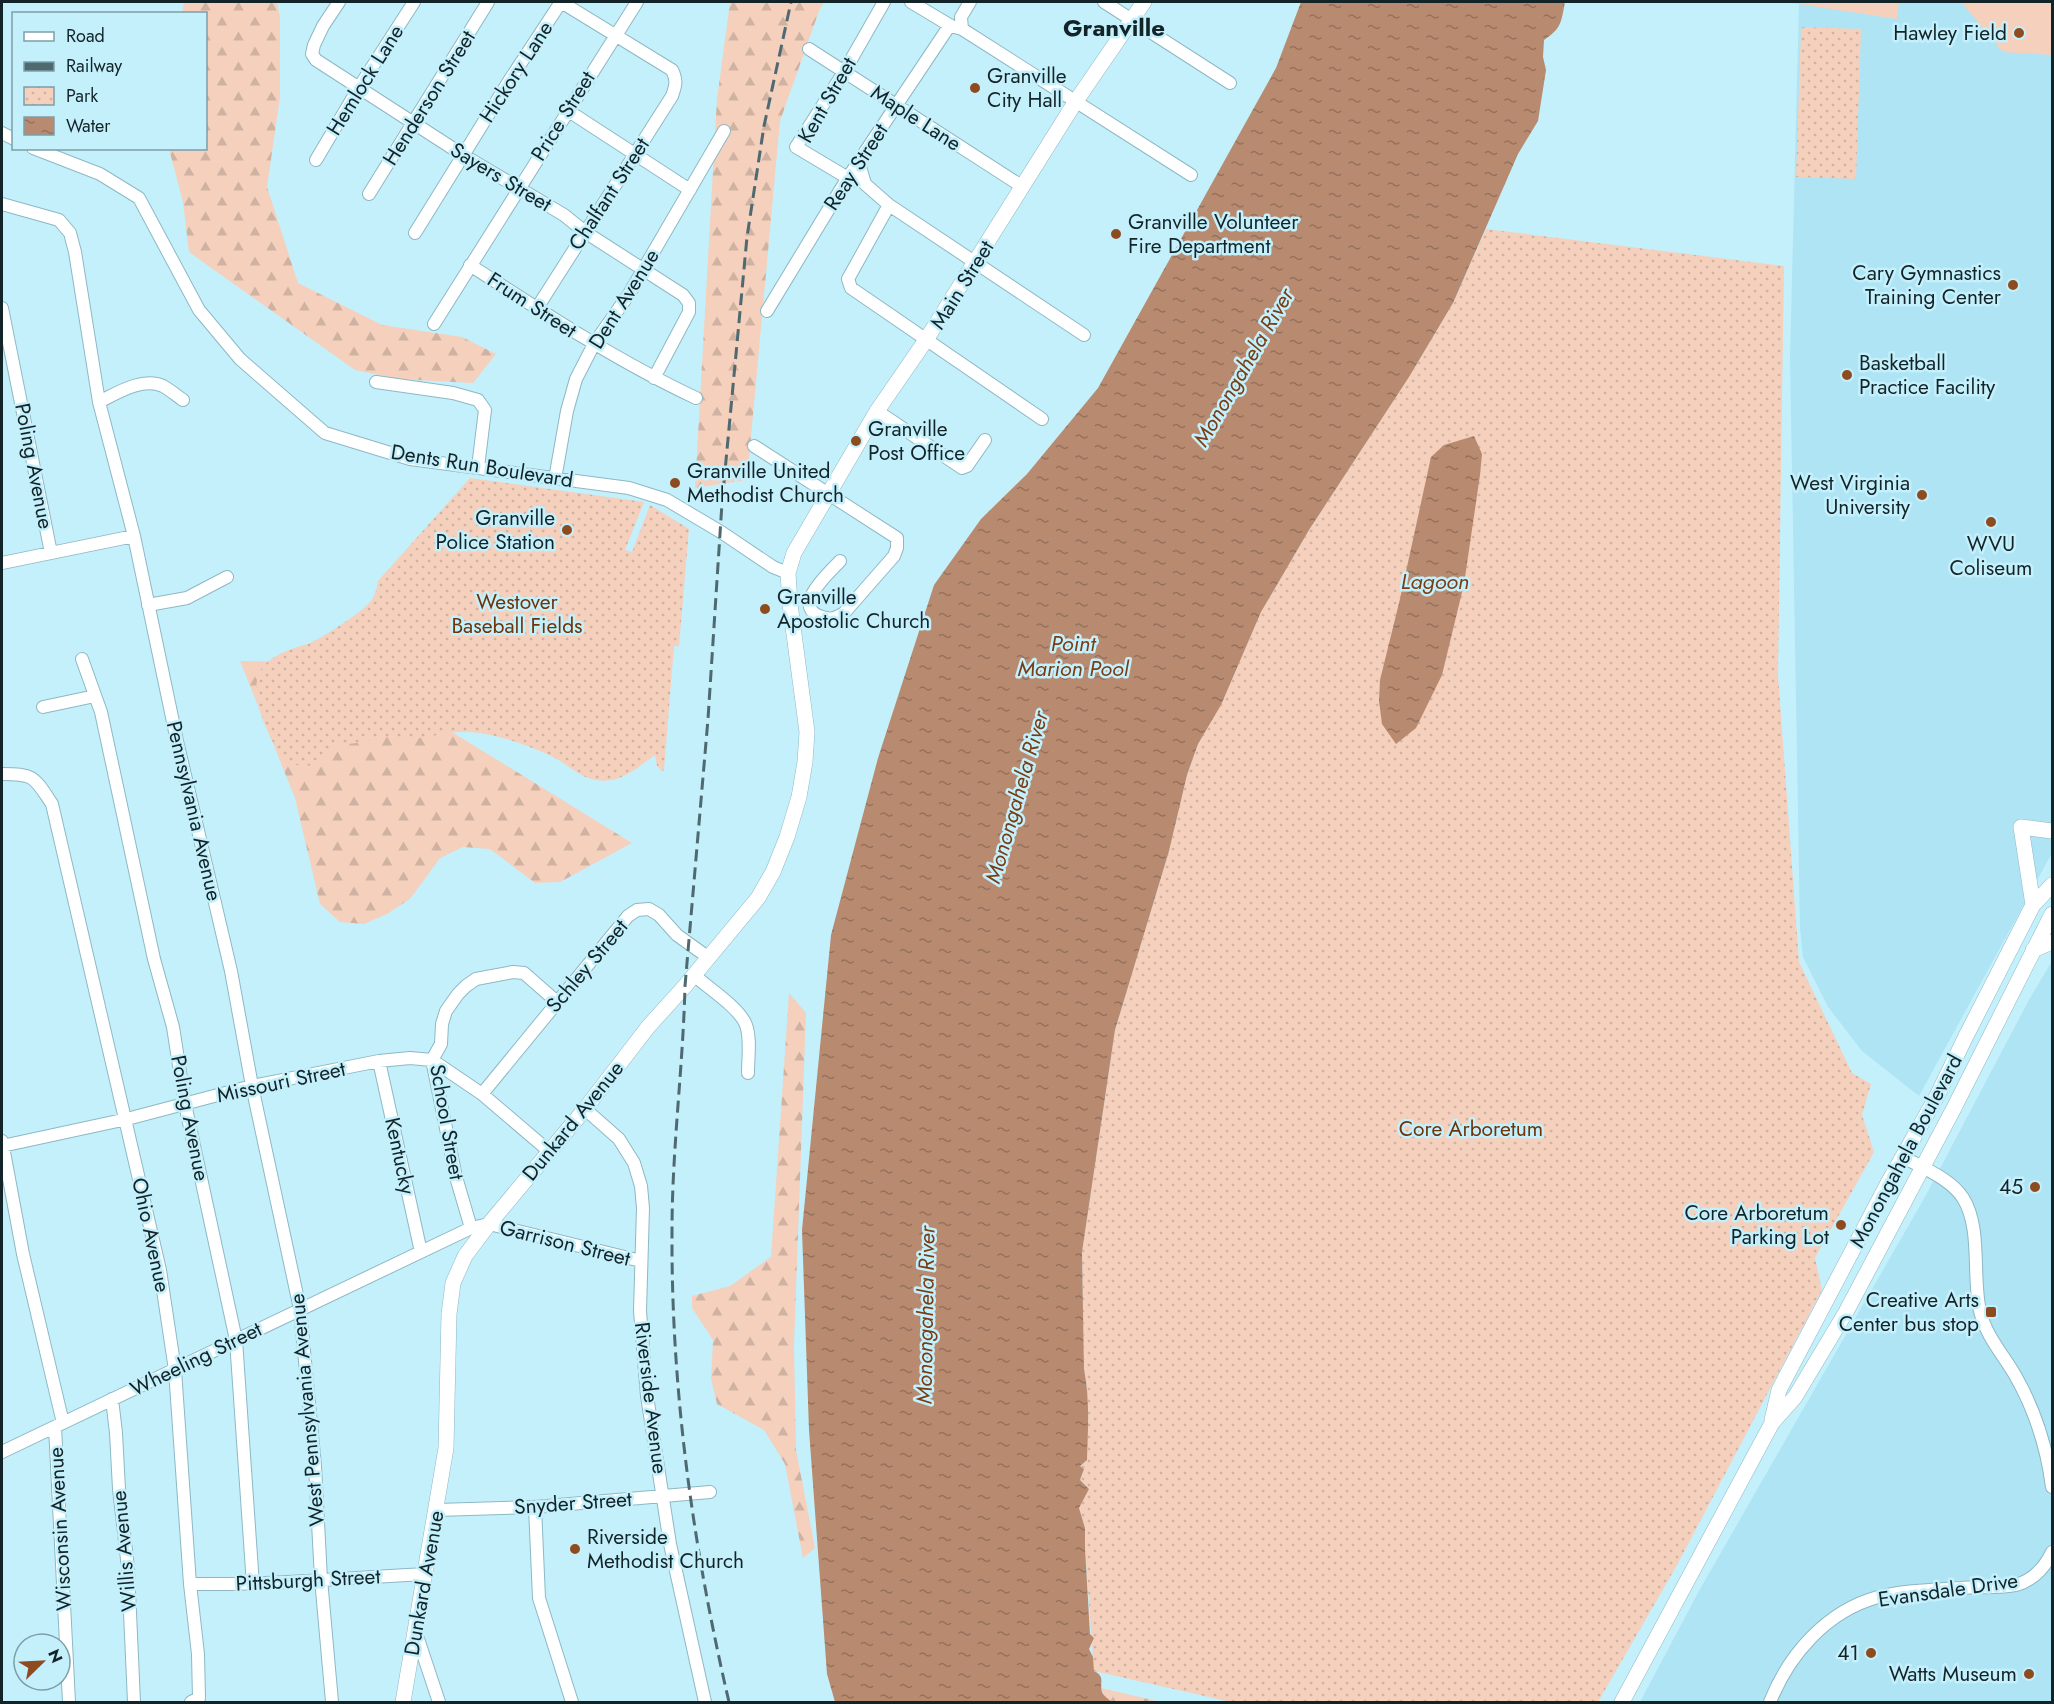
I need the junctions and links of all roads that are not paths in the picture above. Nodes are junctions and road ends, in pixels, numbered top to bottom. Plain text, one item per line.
1 (339, 2) edge
2 (414, 2) edge
3 (488, 2) edge
4 (561, 2) edge
5 (637, 2) edge
6 (884, 2) edge
7 (911, 2) edge
8 (970, 2) edge
9 (1104, 2) edge
10 (1144, 2) edge
11 (1133, 19) junction
12 (956, 27) junction
13 (614, 34) junction
14 (809, 49) dead end
15 (844, 72) junction
16 (1230, 83) dead end
17 (358, 89) junction
18 (1076, 101) junction
19 (896, 105) junction
20 (567, 110) junction
21 (413, 123) junction
22 (724, 131) dead end
23 (38, 150) edge
24 (463, 155) junction
25 (635, 155) junction
26 (316, 160) dead end
27 (859, 163) junction
28 (1191, 175) dead end
29 (847, 179) junction
30 (865, 184) junction
31 (1023, 187) junction
32 (519, 188) junction
33 (690, 190) junction
34 (369, 194) dead end
35 (2, 204) edge
36 (889, 205) junction
37 (585, 232) junction
38 (415, 234) dead end
39 (977, 262) junction
40 (470, 265) junction
41 (644, 269) junction
42 (2, 308) edge
43 (537, 308) junction
44 (767, 311) dead end
45 (434, 324) dead end
46 (1084, 335) dead end
47 (926, 340) junction
48 (594, 344) junction
49 (654, 378) junction
50 (376, 382) dead end
51 (696, 398) dead end
52 (183, 400) dead end
53 (99, 402) junction
54 (877, 411) junction
55 (1042, 419) dead end
56 (985, 440) dead end
57 (754, 446) dead end
58 (478, 467) junction
59 (555, 479) junction
60 (830, 493) junction
61 (134, 536) junction
62 (51, 553) junction
63 (840, 561) dead end
64 (2, 563) edge
65 (788, 573) junction
66 (227, 577) dead end
67 (148, 605) junction
68 (810, 608) junction
69 (791, 613) junction
70 (82, 659) dead end
71 (95, 696) junction
72 (43, 707) dead end
73 (2, 774) edge
74 (2052, 831) edge
75 (2052, 885) edge
76 (2033, 905) junction
77 (2052, 914) edge
78 (2052, 942) edge
79 (2033, 950) junction
80 (709, 958) junction
81 (694, 975) junction
82 (557, 1002) junction
83 (432, 1060) junction
84 (379, 1061) junction
85 (748, 1073) dead end
86 (252, 1086) junction
87 (482, 1094) junction
88 (185, 1104) junction
89 (585, 1109) junction
90 (127, 1119) junction
91 (2, 1144) edge
92 (550, 1152) junction
93 (1903, 1157) junction
94 (1922, 1168) junction
95 (489, 1224) junction
96 (471, 1228) junction
97 (421, 1252) junction
98 (641, 1261) junction
99 (300, 1309) junction
100 (236, 1340) junction
101 (175, 1370) junction
102 (112, 1400) junction
103 (1772, 1423) junction
104 (59, 1425) junction
105 (2, 1450) edge
106 (2052, 1487) edge
107 (710, 1492) dead end
108 (664, 1496) junction
109 (535, 1507) junction
110 (437, 1510) junction
111 (2052, 1552) edge
112 (425, 1574) junction
113 (321, 1579) junction
114 (190, 1584) junction
115 (253, 1585) junction
116 (415, 1632) junction
117 (195, 1700) edge
118 (69, 1702) edge
119 (134, 1702) edge
120 (332, 1702) edge
121 (403, 1702) edge
122 (439, 1702) edge
123 (572, 1702) edge
124 (705, 1702) edge
125 (1622, 1702) edge
126 (1770, 1702) edge

1 - 17 street, Sayers Street
2 - 17 street, Hemlock Lane
3 - 21 street, Henderson Street
4 - 13 street
4 - 24 street, Hickory Lane
5 - 13 street, Price Street
6 - 15 street, Kent Street
7 - 12 street
8 - 12 street, Reay Street
9 - 11 street
10 - 11 main road, Main Street
11 - 16 street
11 - 18 main road, Main Street
12 - 18 street
12 - 19 street, Reay Street
13 - 20 street, Price Street
13 - 25 street, Chalfant Street
14 - 15 street, Maple Lane
15 - 19 street, Maple Lane
15 - 29 street, Kent Street
17 - 21 street, Sayers Street
17 - 26 street, Hemlock Lane
18 - 28 street
18 - 31 main road, Main Street
19 - 27 street, Reay Street
19 - 31 street, Maple Lane
20 - 25 street
20 - 32 street, Price Street
21 - 24 street, Sayers Street
21 - 34 street, Henderson Street
22 - 33 street, Dent Avenue
23 - 58 street, Dents Run Boulevard
24 - 32 street, Sayers Street
24 - 38 street, Hickory Lane
25 - 33 street
25 - 37 street, Chalfant Street
27 - 29 street, Reay Street
27 - 30 street
29 - 30 street
29 - 44 street, Reay Street
30 - 36 street
31 - 39 main road, Main Street
32 - 37 street, Sayers Street
32 - 40 street, Price Street
33 - 41 street, Dent Avenue
35 - 53 street
36 - 39 street
36 - 47 street
37 - 41 street, Sayers Street
37 - 43 street, Chalfant Street
39 - 46 street
39 - 47 main road, Main Street
40 - 43 street, Frum Street
40 - 45 street, Price Street
41 - 48 street, Dent Avenue
41 - 49 street, Sayers Street
42 - 62 street, Poling Avenue
43 - 48 street, Frum Street
47 - 54 main road, Main Street
47 - 55 street
48 - 49 street, Frum Street
48 - 59 street, Dent Avenue
49 - 51 street, Frum Street
50 - 58 street
52 - 53 street
53 - 61 street
54 - 56 street
54 - 60 main road, Main Street
57 - 60 street
58 - 59 street, Dents Run Boulevard
59 - 65 street, Dents Run Boulevard
60 - 65 main road, Main Street
60 - 68 street
61 - 62 street
61 - 67 street, Pennsylvania Avenue
62 - 64 street
63 - 68 street
65 - 69 main road, Dunkard Avenue
66 - 67 street
67 - 86 street, Pennsylvania Avenue
68 - 69 street
69 - 80 main road, Dunkard Avenue
70 - 71 street, Poling Avenue
71 - 72 street
71 - 88 street, Poling Avenue
73 - 90 street, Ohio Avenue
74 - 76 main road
75 - 76 main road, Monongahela Boulevard
76 - 93 main road, Monongahela Boulevard
77 - 79 main road, Monongahela Boulevard
78 - 79 main road
79 - 94 main road, Monongahela Boulevard
80 - 81 main road, Dunkard Avenue
80 - 82 street, Schley Street
81 - 85 street
81 - 89 main road, Dunkard Avenue
82 - 83 street, School Street
82 - 87 street, Schley Street
83 - 84 street, Missouri Street
83 - 87 street
83 - 96 street, School Street
84 - 86 street, Missouri Street
84 - 97 street, Kentucky
86 - 88 street, Missouri Street
86 - 99 street, West Pennsylvania Avenue
87 - 92 street
88 - 90 street, Missouri Street
88 - 100 street, Poling Avenue
89 - 92 main road, Dunkard Avenue
89 - 98 street, Riverside Avenue
90 - 91 street, Missouri Street
90 - 101 street, Ohio Avenue
91 - 104 street, Wisconsin Avenue
92 - 95 main road, Dunkard Avenue
93 - 94 street
93 - 103 main road, Monongahela Boulevard
94 - 103 main road, Monongahela Boulevard
94 - 106 street
95 - 96 street, Wheeling Street
95 - 98 street, Garrison Street
95 - 110 main road, Dunkard Avenue
96 - 97 street, Wheeling Street
97 - 99 street, Wheeling Street
98 - 108 street, Riverside Avenue
99 - 100 street, Wheeling Street
99 - 113 street, West Pennsylvania Avenue
100 - 101 street, Wheeling Street
100 - 115 street, Poling Avenue
101 - 102 street, Wheeling Street
101 - 114 street, Ohio Avenue
102 - 104 street, Wheeling Street
102 - 119 street, Willis Avenue
103 - 125 main road, Monongahela Boulevard
104 - 105 street, Wheeling Street
104 - 118 street, Wisconsin Avenue
107 - 108 street, Snyder Street
108 - 109 street, Snyder Street
108 - 124 street, Riverside Avenue
109 - 110 street, Snyder Street
109 - 123 street
110 - 112 main road, Dunkard Avenue
111 - 126 street, Evansdale Drive
112 - 113 street, Pittsburgh Street
112 - 116 main road, Dunkard Avenue
113 - 115 street, Pittsburgh Street
113 - 120 street, West Pennsylvania Avenue
114 - 115 street, Pittsburgh Street
114 - 117 street, Ohio Avenue
116 - 121 main road, Dunkard Avenue
116 - 122 street

